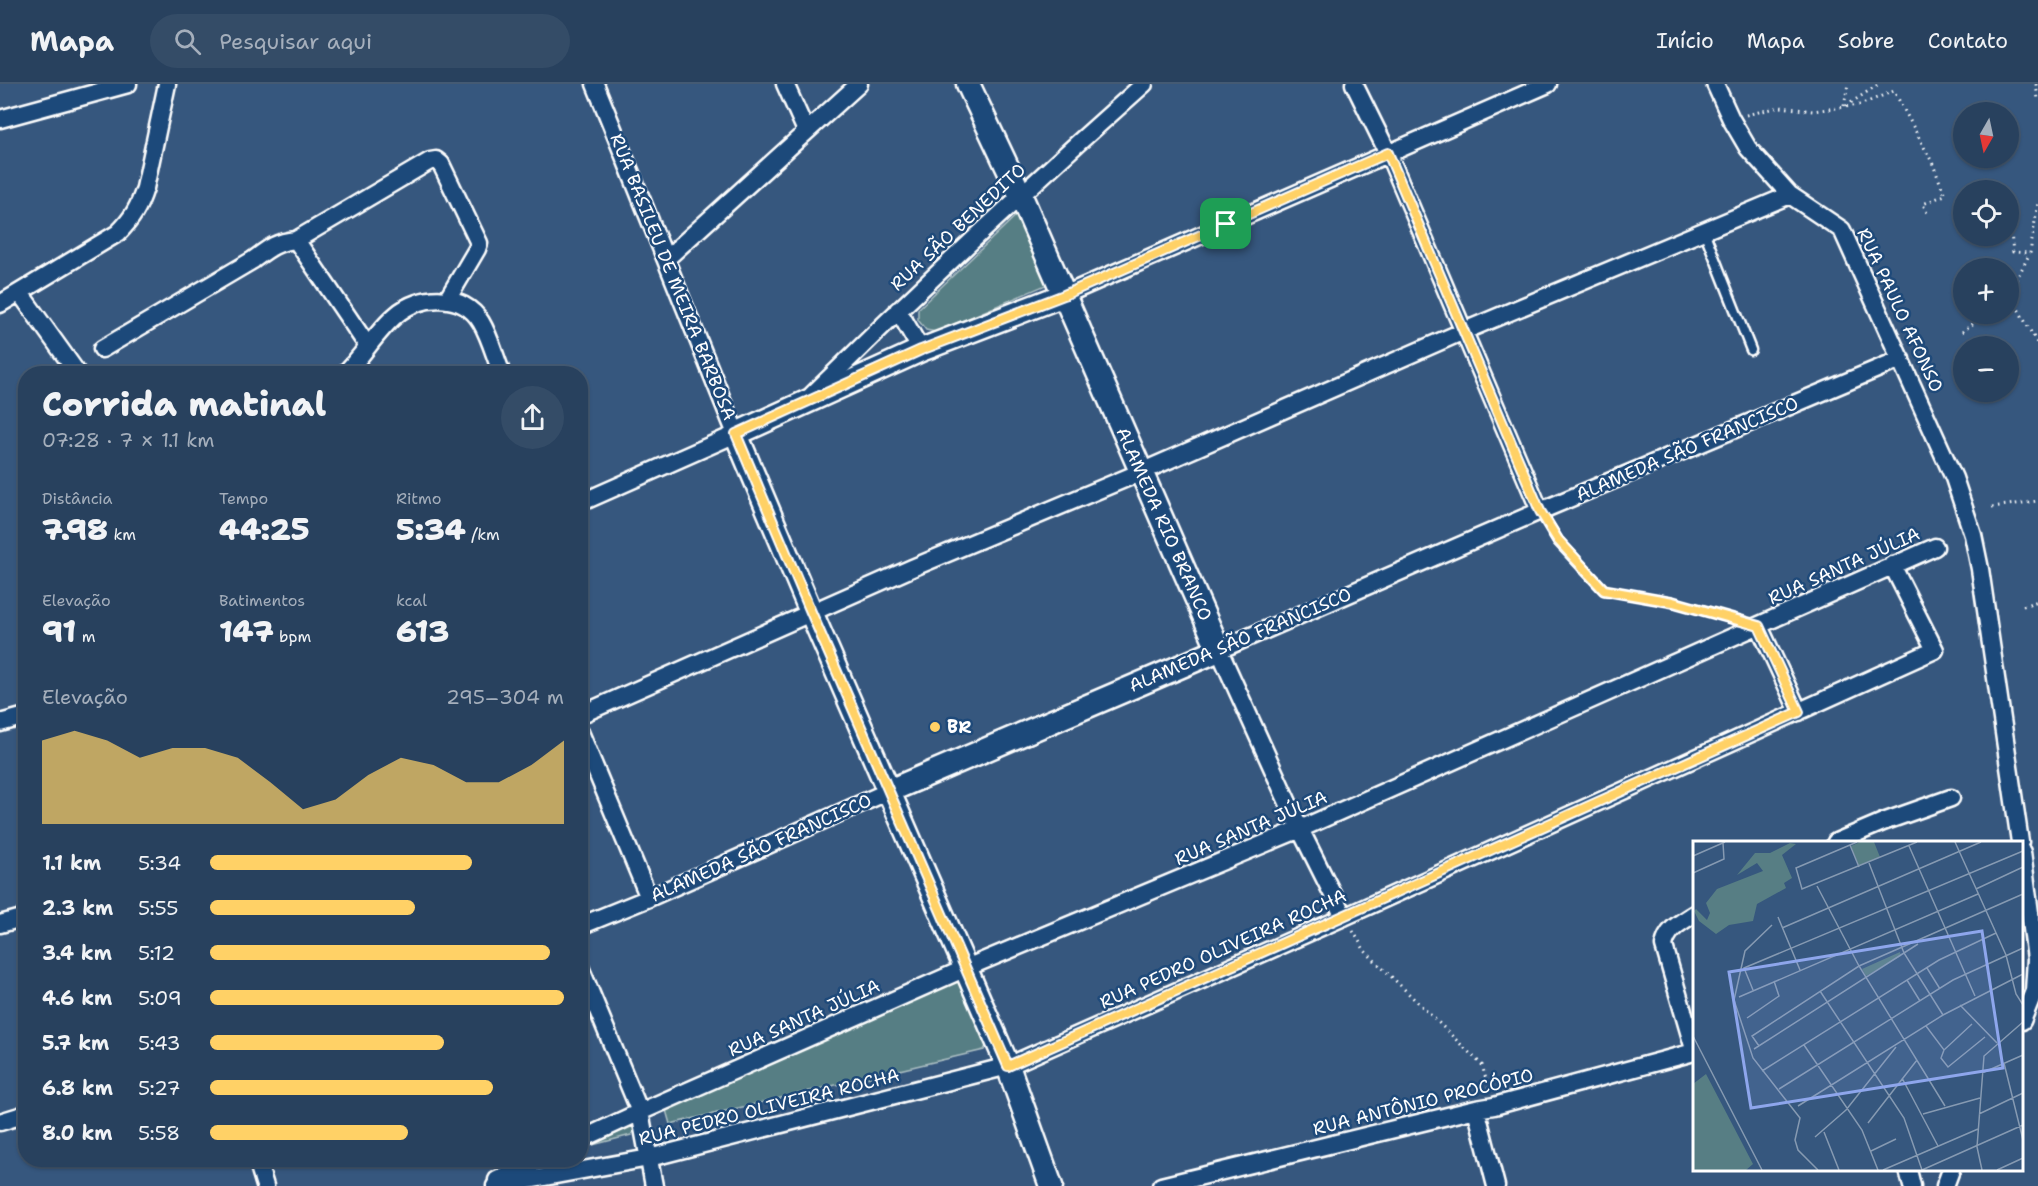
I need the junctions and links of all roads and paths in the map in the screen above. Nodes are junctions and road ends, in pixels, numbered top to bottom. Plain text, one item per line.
1 (128, 84) edge
2 (167, 84) edge
3 (594, 84) edge
4 (785, 84) edge
5 (859, 84) edge
6 (968, 84) edge
7 (1144, 84) edge
8 (1354, 84) edge
9 (1548, 84) edge
10 (1715, 84) edge
11 (1848, 84) edge
12 (1879, 84) edge
13 (2037, 84) edge
14 (2038, 99) edge
15 (1844, 107) junction
16 (0, 118) edge
17 (1731, 119) junction
18 (806, 131) junction
19 (1388, 153) junction
20 (1020, 194) junction
21 (1790, 195) junction
22 (2038, 202) edge
23 (1927, 213) dead end
24 (1704, 231) junction
25 (296, 240) junction
26 (2013, 246) edge
27 (2030, 253) junction
28 (666, 259) junction
29 (2019, 275) edge
30 (20, 293) junction
31 (1064, 295) junction
32 (447, 300) junction
33 (0, 304) edge
34 (898, 310) junction
35 (2019, 312) edge
36 (1973, 324) edge
37 (1464, 331) junction
38 (1962, 332) dead end
39 (367, 345) junction
40 (2038, 345) edge
41 (102, 349) dead end
42 (921, 350) junction
43 (1751, 350) dead end
44 (1902, 359) junction
45 (72, 366) edge
46 (350, 366) edge
47 (499, 366) edge
48 (804, 403) junction
49 (736, 434) junction
50 (1141, 472) junction
51 (588, 499) edge
52 (2038, 501) edge
53 (1992, 507) dead end
54 (1540, 511) junction
55 (1935, 547) dead end
56 (1892, 565) junction
57 (2038, 601) edge
58 (2023, 606) dead end
59 (811, 612) junction
60 (1759, 626) junction
61 (1219, 650) junction
62 (588, 711) edge
63 (1799, 712) junction
64 (18, 718) edge
65 (0, 723) edge
66 (588, 751) edge
67 (889, 791) junction
68 (1951, 798) dead end
69 (1300, 829) junction
70 (1840, 841) edge
71 (2020, 841) edge
72 (2023, 860) edge
73 (649, 898) junction
74 (1693, 915) edge
75 (1344, 917) junction
76 (18, 919) edge
77 (588, 923) edge
78 (0, 924) edge
79 (966, 968) junction
80 (588, 986) edge
81 (2023, 1018) edge
82 (1693, 1043) edge
83 (1693, 1051) edge
84 (1008, 1066) junction
85 (1494, 1106) junction
86 (1476, 1109) junction
87 (640, 1112) junction
88 (18, 1116) edge
89 (0, 1122) edge
90 (588, 1136) edge
91 (649, 1158) junction
92 (259, 1167) edge
93 (525, 1167) edge
94 (1908, 1171) edge
95 (1951, 1171) edge
96 (265, 1186) edge
97 (484, 1186) edge
98 (495, 1186) edge
99 (654, 1186) edge
100 (1051, 1186) edge
101 (1161, 1186) edge
102 (1496, 1186) edge
103 (1912, 1186) edge
104 (1945, 1186) edge

1 - 16 street
2 - 30 street
3 - 28 street, RUA BASILEU DE MEIRA BARBOSA
4 - 18 street
5 - 18 street
6 - 20 street, ALAMEDA RIO BRANCO
7 - 20 street, RUA SÃO BENEDITO
8 - 19 street
9 - 19 street
10 - 17 street, RUA PAULO AFONSO
11 - 15 path
12 - 15 path
13 - 14 path
15 - 17 path
15 - 23 path
17 - 21 street, RUA PAULO AFONSO
18 - 28 street
19 - 31 street
19 - 37 street
20 - 31 street, ALAMEDA RIO BRANCO
20 - 34 street, RUA SÃO BENEDITO
21 - 24 street
21 - 44 street, RUA PAULO AFONSO
22 - 27 path
24 - 37 street
24 - 43 lane
25 - 32 street
25 - 39 street
25 - 41 street
26 - 27 path
27 - 29 path
28 - 49 street, RUA BASILEU DE MEIRA BARBOSA
30 - 33 street
30 - 45 street
31 - 42 street
31 - 50 street, ALAMEDA RIO BRANCO
32 - 39 street
32 - 47 street
34 - 42 street
34 - 48 street, RUA SÃO BENEDITO
35 - 40 path
36 - 38 path
37 - 50 street
37 - 54 street
39 - 46 street
42 - 48 street
44 - 54 street, ALAMEDA SÃO FRANCISCO
44 - 71 street, RUA PAULO AFONSO
48 - 49 street
49 - 51 street
49 - 59 street, RUA BASILEU DE MEIRA BARBOSA
50 - 59 street
50 - 61 street, ALAMEDA RIO BRANCO
52 - 53 path
54 - 60 lane
54 - 61 street, ALAMEDA SÃO FRANCISCO
55 - 56 street, RUA SANTA JÚLIA
56 - 60 street, RUA SANTA JÚLIA
56 - 63 street, RUA PEDRO OLIVEIRA ROCHA
57 - 58 path
59 - 62 street
59 - 67 street, RUA BASILEU DE MEIRA BARBOSA
60 - 63 street
60 - 69 street, RUA SANTA JÚLIA
61 - 67 street, ALAMEDA SÃO FRANCISCO
61 - 69 street, ALAMEDA RIO BRANCO
63 - 75 street, RUA PEDRO OLIVEIRA ROCHA
64 - 65 street
66 - 73 street
67 - 73 street, ALAMEDA SÃO FRANCISCO
67 - 79 street, RUA BASILEU DE MEIRA BARBOSA
68 - 70 street
69 - 75 street, ALAMEDA RIO BRANCO
69 - 79 street, RUA SANTA JÚLIA
72 - 81 street
73 - 77 street, ALAMEDA SÃO FRANCISCO
74 - 82 street
75 - 84 street, RUA PEDRO OLIVEIRA ROCHA
75 - 85 path
76 - 78 street
79 - 84 street, RUA BASILEU DE MEIRA BARBOSA
79 - 87 street, RUA SANTA JÚLIA
80 - 87 street
83 - 85 street, RUA ANTÔNIO PROCÓPIO
84 - 91 street, RUA PEDRO OLIVEIRA ROCHA
84 - 100 street, RUA BASILEU DE MEIRA BARBOSA
85 - 86 street, RUA ANTÔNIO PROCÓPIO
86 - 101 street, RUA ANTÔNIO PROCÓPIO
86 - 102 street
87 - 90 street, RUA SANTA JÚLIA
87 - 91 street
88 - 89 street
91 - 98 street, RUA PEDRO OLIVEIRA ROCHA
91 - 99 street
92 - 96 street
93 - 97 street
94 - 103 street
95 - 104 street

